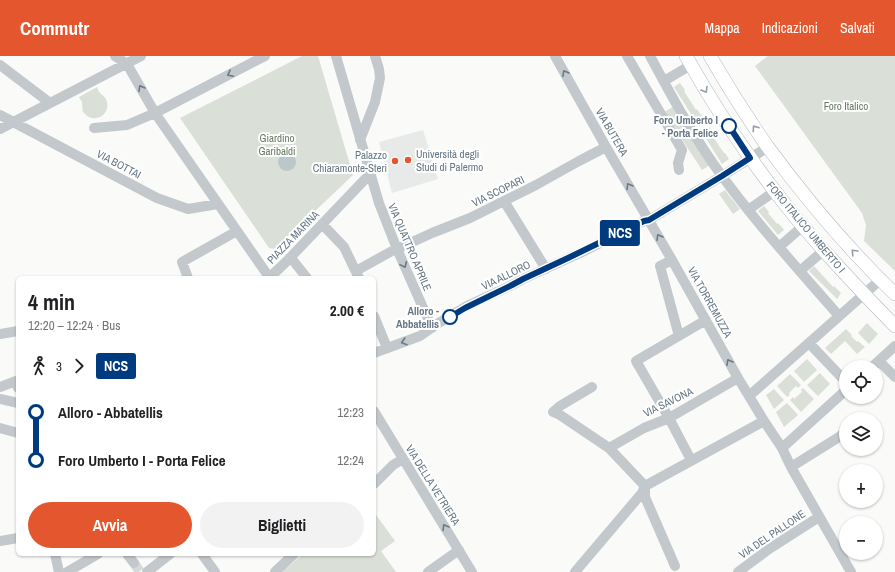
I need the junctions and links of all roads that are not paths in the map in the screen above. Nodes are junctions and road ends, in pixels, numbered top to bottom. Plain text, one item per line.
1 (115, 56) edge
2 (141, 56) edge
3 (265, 56) edge
4 (336, 56) edge
5 (375, 56) edge
6 (555, 56) edge
7 (627, 56) edge
8 (650, 56) edge
9 (710, 56) edge
10 (688, 61) edge
11 (126, 64) junction
12 (0, 65) edge
13 (664, 81) junction
14 (50, 103) junction
15 (155, 113) junction
16 (0, 115) edge
17 (14, 122) junction
18 (94, 128) dead end
19 (0, 129) edge
20 (360, 140) junction
21 (768, 146) junction
22 (606, 147) junction
23 (750, 158) junction
24 (679, 170) dead end
25 (370, 174) junction
26 (722, 176) junction
27 (775, 191) junction
28 (504, 201) junction
29 (218, 204) junction
30 (748, 210) junction
31 (649, 220) junction
32 (322, 224) junction
33 (804, 226) junction
34 (237, 231) junction
35 (779, 247) junction
36 (395, 250) junction
37 (824, 250) junction
38 (289, 260) junction
39 (672, 260) junction
40 (546, 269) junction
41 (800, 271) junction
42 (357, 275) edge
43 (187, 276) edge
44 (268, 276) edge
45 (271, 276) edge
46 (305, 276) edge
47 (880, 280) junction
48 (864, 294) junction
49 (895, 294) edge
50 (839, 316) junction
51 (706, 320) junction
52 (376, 321) edge
53 (895, 326) edge
54 (432, 328) junction
55 (16, 331) edge
56 (0, 334) edge
57 (679, 336) junction
58 (809, 344) junction
59 (895, 346) edge
60 (387, 348) junction
61 (376, 352) edge
62 (879, 360) edge
63 (883, 369) edge
64 (839, 375) edge
65 (895, 377) edge
66 (738, 378) junction
67 (16, 381) edge
68 (0, 387) edge
69 (592, 387) dead end
70 (749, 396) junction
71 (839, 396) edge
72 (0, 399) edge
73 (16, 402) edge
74 (376, 414) edge
75 (669, 418) junction
76 (764, 421) junction
77 (0, 428) edge
78 (16, 432) edge
79 (839, 437) edge
80 (609, 448) junction
81 (782, 448) junction
82 (403, 459) junction
83 (691, 460) junction
84 (791, 467) junction
85 (376, 482) edge
86 (645, 486) junction
87 (819, 517) junction
88 (16, 538) edge
89 (0, 541) edge
90 (459, 550) junction
91 (55, 556) edge
92 (95, 556) edge
93 (128, 556) edge
94 (167, 556) edge
95 (203, 556) edge
96 (292, 556) edge
97 (134, 564) tunnel mouth
98 (675, 566) dead end
99 (59, 572) edge
100 (67, 572) edge
101 (147, 572) edge
102 (214, 572) edge
103 (275, 572) edge
104 (428, 572) edge
105 (472, 572) edge
106 (575, 572) edge
107 (738, 572) edge
108 (851, 572) edge

1 - 11 street
2 - 11 street
3 -> 15 street
4 - 20 street
5 - 20 street
22 -> 6 street, VIA BUTERA
7 - 24 street
8 - 13 street
21 -> 9 main road, FORO ITALICO UMBERTO I
10 - 13 street
10 -> 23 main road, FORO ITALICO UMBERTO I
11 - 14 street
15 -> 11 street, PIAZZA MARINA
12 - 14 street
13 - 26 street
14 - 17 street
15 - 18 street
15 - 29 street, PIAZZA MARINA
16 - 17 street, VIA BOTTAI
17 - 19 street
17 - 29 street, VIA BOTTAI
20 - 25 street
21 - 23 street
47 -> 21 main road, FORO ITALICO UMBERTO I
22 - 28 street, VIA SCOPARI
31 -> 22 street, VIA BUTERA
23 - 26 street, VIA ALLORO
23 - 27 main road, FORO ITALICO UMBERTO I
25 - 32 street, PIAZZA MARINA
25 - 36 street, VIA QUATTRO APRILE
26 - 30 street
26 - 31 street, VIA ALLORO
27 - 30 street
27 - 33 main road, FORO ITALICO UMBERTO I
28 - 36 street, VIA SCOPARI
28 - 40 street
29 - 34 street, PIAZZA MARINA
30 - 35 street
39 -> 31 street, VIA TORREMUZZA
31 - 40 street, VIA ALLORO
32 - 38 street, PIAZZA MARINA
32 - 42 street
33 - 35 street
33 - 37 main road, FORO ITALICO UMBERTO I
34 - 43 street
34 - 44 street, PIAZZA MARINA
35 - 41 street
36 - 42 street, VIA SCOPARI
36 -> 54 street, VIA QUATTRO APRILE
37 - 41 street
37 - 48 main road, FORO ITALICO UMBERTO I
38 - 45 street, PIAZZA MARINA
38 - 46 street
39 - 51 street, VIA TORREMUZZA
39 - 57 street
40 - 54 street, VIA ALLORO
41 - 50 street
47 - 48 street
47 - 49 main road, FORO ITALICO UMBERTO I
48 - 50 street
48 - 53 main road, FORO ITALICO UMBERTO I
50 - 58 street
51 - 57 street
66 -> 51 street, VIA TORREMUZZA
52 - 60 street
54 -> 60 street, VIA ALLORO
55 - 56 street
57 - 75 street
58 - 64 street
58 - 70 street
59 - 62 street
60 - 61 street, VIA ALLORO
63 - 65 street
66 - 70 street, VIA TORREMUZZA
66 - 75 street, VIA SAVONA
67 - 68 street
69 - 80 street
70 - 76 street, VIA TORREMUZZA
71 - 81 street
72 - 73 street
74 - 82 street, VIA DELLA VETRIERA
75 - 80 street, VIA SAVONA
75 - 83 street
76 - 81 street, VIA TORREMUZZA
76 - 83 street
77 - 78 street
79 - 84 street
80 - 86 street
81 - 84 street, VIA TORREMUZZA
82 - 85 street
90 -> 82 street, VIA DELLA VETRIERA
83 - 86 street
84 - 87 street, VIA TORREMUZZA
86 - 98 street
86 - 106 street
87 - 107 street, VIA DEL PALLONE
87 - 108 street, VIA TORREMUZZA
88 - 89 street
90 - 104 street
90 - 105 street, VIA DELLA VETRIERA
91 - 99 street
92 - 100 street
93 - 97 street
94 - 101 street
95 - 102 street
96 - 103 street

